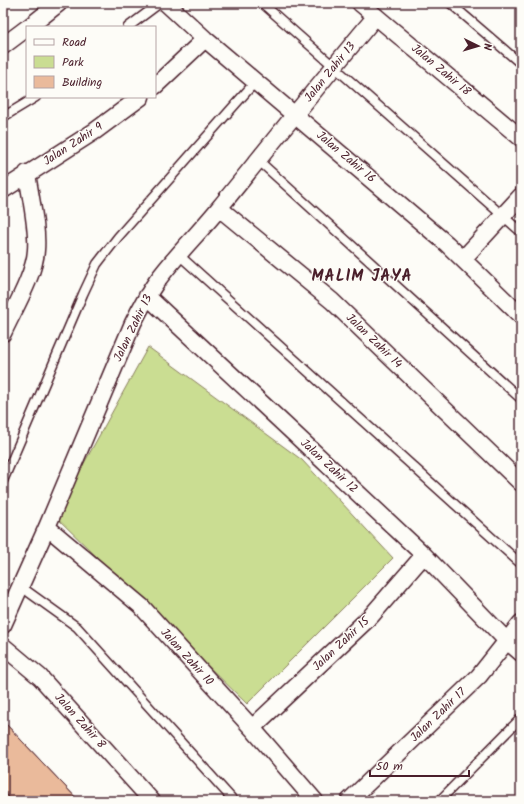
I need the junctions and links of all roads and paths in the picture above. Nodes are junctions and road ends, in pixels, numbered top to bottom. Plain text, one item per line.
1 (59, 3) edge
2 (160, 3) edge
3 (166, 3) edge
4 (262, 3) edge
5 (360, 3) edge
6 (450, 3) edge
7 (376, 16) junction
8 (30, 26) edge
9 (129, 26) edge
10 (26, 29) edge
11 (205, 39) junction
12 (3, 46) edge
13 (521, 64) edge
14 (334, 65) junction
15 (256, 81) junction
16 (156, 85) edge
17 (34, 98) edge
18 (140, 98) edge
19 (295, 115) junction
20 (3, 117) edge
21 (521, 138) edge
22 (258, 160) junction
23 (27, 173) junction
24 (3, 190) edge
25 (521, 196) edge
26 (219, 208) junction
27 (504, 215) junction
28 (521, 232) edge
29 (179, 255) junction
30 (463, 259) junction
31 (147, 296) junction
32 (521, 316) edge
33 (3, 333) edge
34 (521, 399) edge
35 (3, 481) edge
36 (521, 483) edge
37 (46, 527) junction
38 (424, 555) junction
39 (521, 564) edge
40 (20, 586) junction
41 (521, 623) edge
42 (3, 625) edge
43 (507, 641) junction
44 (3, 646) edge
45 (521, 653) edge
46 (521, 718) edge
47 (252, 728) junction
48 (152, 801) edge
49 (234, 801) edge
50 (315, 801) edge
51 (349, 801) edge
52 (439, 801) edge

1 - 8 street
2 - 9 lane
3 - 11 street, Jalan Zahir 16
4 - 14 lane
5 - 7 street, Jalan Zahir 18
6 - 13 lane
7 - 14 street, Jalan Zahir 13
7 - 21 street, Jalan Zahir 18
10 - 12 street
11 - 15 street, Jalan Zahir 16
11 - 16 street
14 - 19 street, Jalan Zahir 13
14 - 27 lane
15 - 19 street, Jalan Zahir 16
15 - 35 lane
17 - 20 lane
18 - 23 street, Jalan Zahir 9
19 - 22 street, Jalan Zahir 13
19 - 30 street, Jalan Zahir 16
22 - 26 street, Jalan Zahir 13
22 - 34 lane
23 - 24 street, Jalan Zahir 9
23 - 33 street
25 - 27 street
26 - 29 street, Jalan Zahir 13
26 - 36 street, Jalan Zahir 14
27 - 28 lane
27 - 30 street
29 - 31 street, Jalan Zahir 13
29 - 39 lane
30 - 32 street, Jalan Zahir 16
31 - 37 street, Jalan Zahir 13
31 - 38 street, Jalan Zahir 12
37 - 40 street, Jalan Zahir 13
37 - 47 street, Jalan Zahir 10
38 - 43 street, Jalan Zahir 12
38 - 47 street, Jalan Zahir 15
40 - 42 street, Jalan Zahir 13
40 - 49 lane
41 - 43 street, Jalan Zahir 17
43 - 45 street, Jalan Zahir 12
43 - 51 street, Jalan Zahir 17
44 - 48 street, Jalan Zahir 8
46 - 52 lane
47 - 50 street, Jalan Zahir 10

